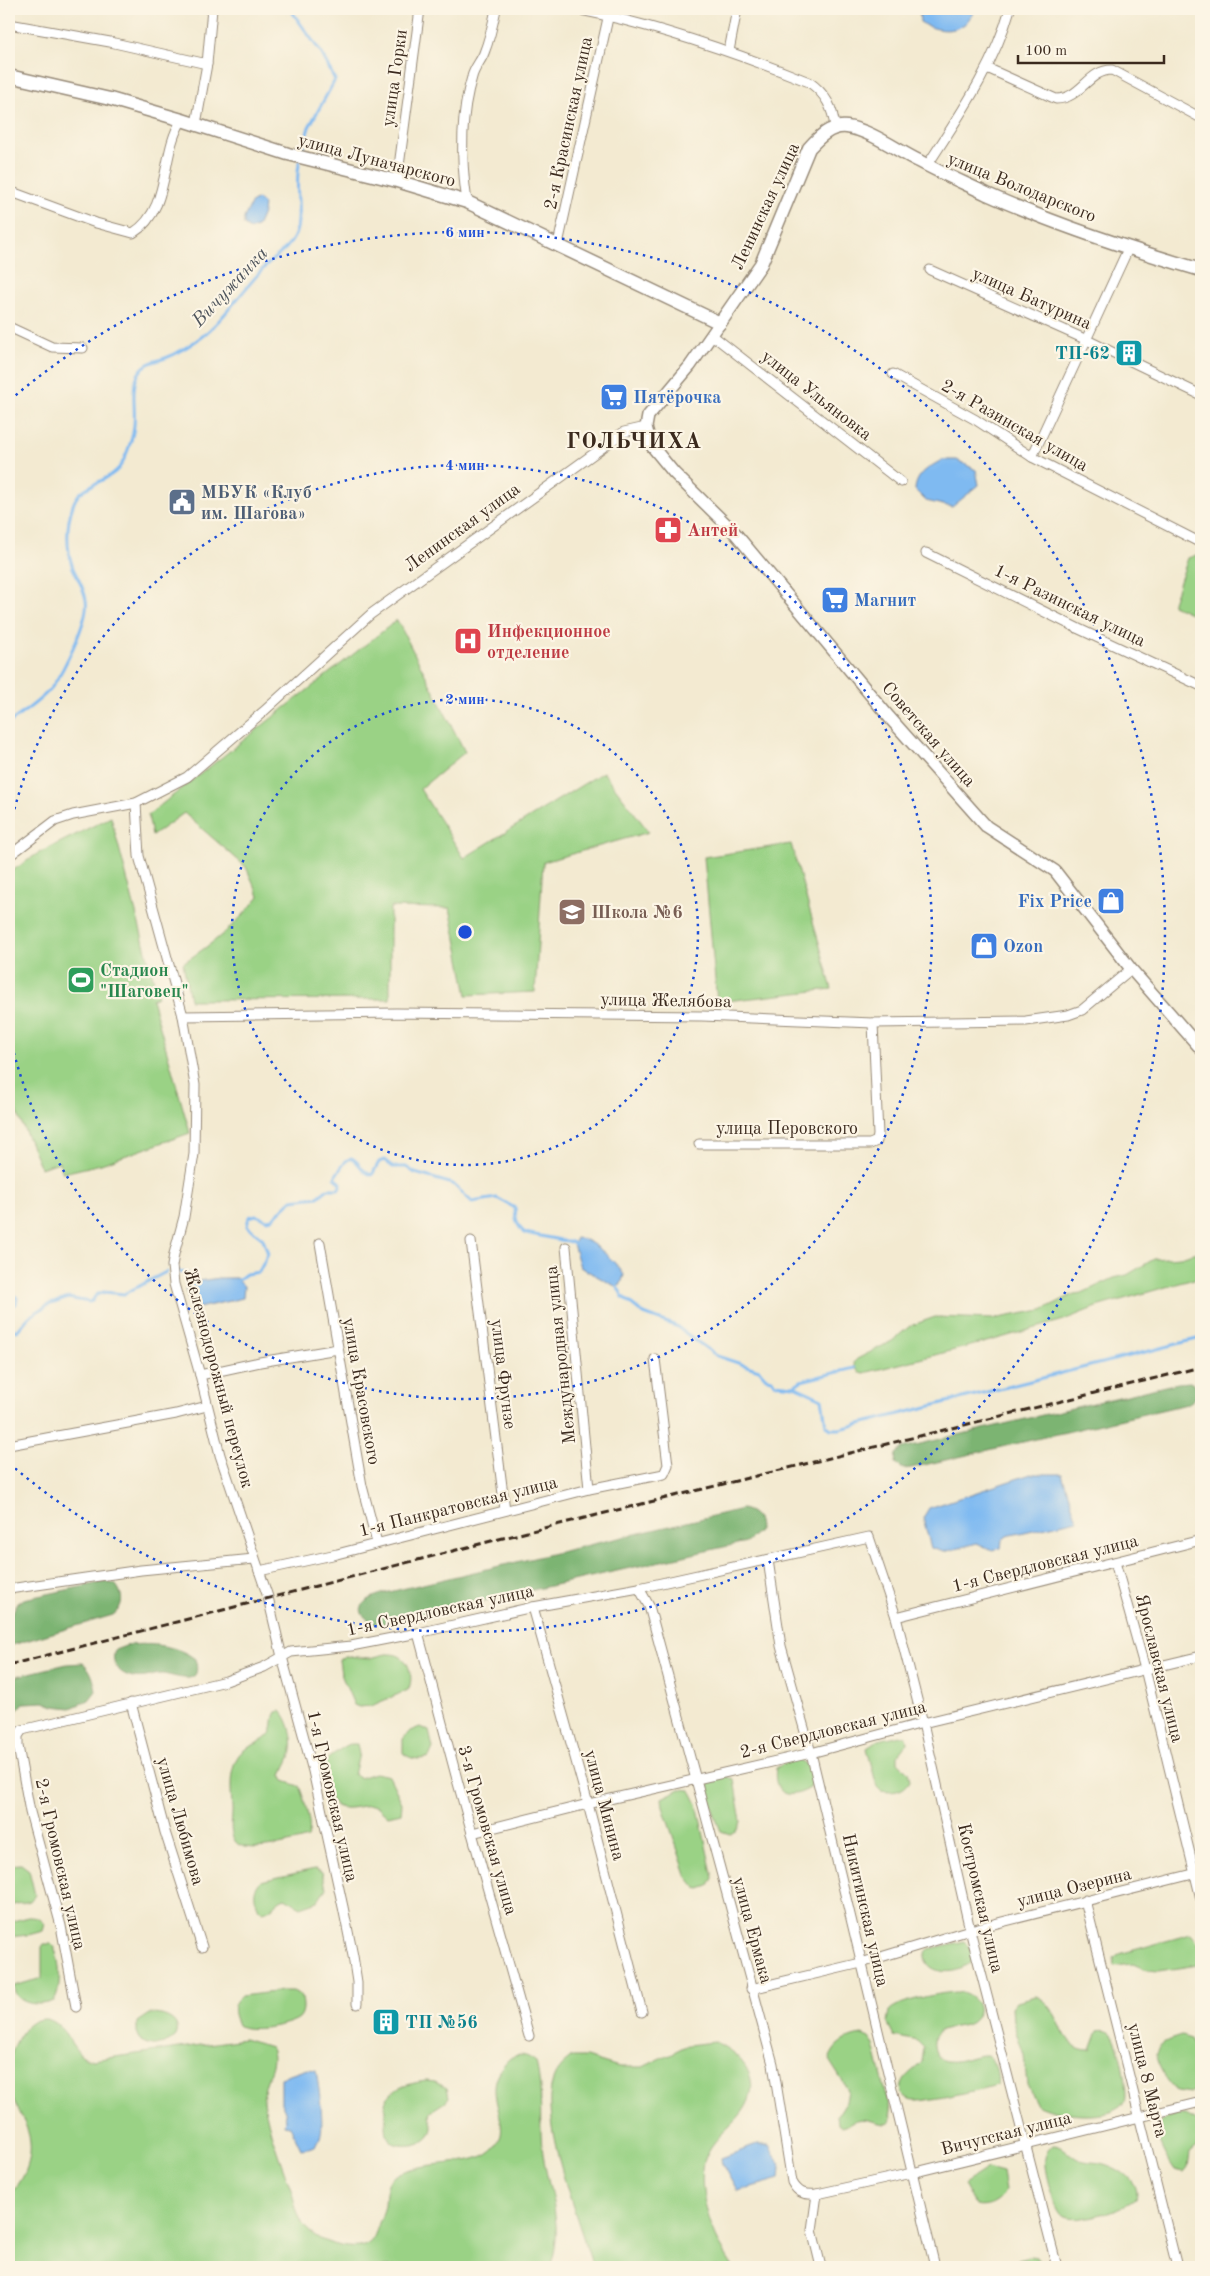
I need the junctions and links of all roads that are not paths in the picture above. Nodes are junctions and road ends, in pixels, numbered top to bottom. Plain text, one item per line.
1 (210, 9) edge
2 (420, 9) edge
3 (496, 9) edge
4 (576, 9) edge
5 (737, 9) edge
6 (1010, 9) edge
7 (609, 12) edge
8 (9, 24) edge
9 (729, 52) junction
10 (208, 64) junction
11 (987, 68) junction
12 (9, 76) edge
13 (1201, 118) edge
14 (182, 120) junction
15 (196, 124) junction
16 (834, 128) junction
17 (927, 166) junction
18 (397, 181) junction
19 (9, 191) edge
20 (467, 202) junction
21 (558, 244) junction
22 (1128, 249) junction
23 (930, 270) dead end
24 (1201, 270) edge
25 (720, 323) junction
26 (9, 327) edge
27 (712, 335) junction
28 (1087, 340) junction
29 (83, 348) dead end
30 (893, 374) dead end
31 (1201, 395) edge
32 (646, 428) junction
33 (1032, 457) junction
34 (901, 482) dead end
35 (1201, 543) edge
36 (926, 553) dead end
37 (1201, 686) edge
38 (136, 803) junction
39 (9, 856) edge
40 (1131, 969) junction
41 (183, 1016) junction
42 (873, 1023) junction
43 (1201, 1049) edge
44 (699, 1144) dead end
45 (472, 1241) dead end
46 (320, 1243) dead end
47 (566, 1247) dead end
48 (338, 1349) junction
49 (656, 1359) dead end
50 (200, 1375) junction
51 (207, 1406) junction
52 (9, 1445) edge
53 (590, 1489) junction
54 (505, 1510) junction
55 (869, 1537) joint
56 (1201, 1540) edge
57 (377, 1544) junction
58 (254, 1559) junction
59 (768, 1560) junction
60 (1115, 1562) junction
61 (260, 1571) junction
62 (639, 1588) junction
63 (9, 1589) edge
64 (268, 1597) joint
65 (533, 1608) junction
66 (896, 1617) junction
67 (418, 1633) junction
68 (1201, 1656) edge
69 (282, 1657) junction
70 (1145, 1669) junction
71 (131, 1703) junction
72 (923, 1723) junction
73 (22, 1730) joint
74 (811, 1752) junction
75 (697, 1778) junction
76 (588, 1804) junction
77 (472, 1833) junction
78 (1198, 1872) edge
79 (1201, 1899) edge
80 (1085, 1900) junction
81 (970, 1930) junction
82 (202, 1948) dead end
83 (861, 1963) junction
84 (751, 1989) junction
85 (357, 2004) dead end
86 (76, 2006) dead end
87 (642, 2012) dead end
88 (529, 2036) dead end
89 (1201, 2102) edge
90 (1141, 2117) junction
91 (1025, 2144) junction
92 (912, 2173) junction
93 (817, 2194) junction
94 (821, 2267) edge
95 (935, 2267) edge
96 (1056, 2267) edge
97 (1177, 2267) edge

1 - 10 street
2 - 18 street, улица Горки
3 - 20 street
4 - 7 street
5 - 9 street
6 - 11 street
7 - 9 street
7 - 21 street, 2-я Красинская улица
8 - 10 street
9 - 16 street
10 - 15 street
11 - 13 street
11 - 17 street
12 - 14 main road, улица Луначарского
14 - 15 main road, улица Луначарского
14 - 19 street
15 - 18 main road, улица Луначарского
16 - 17 main road, улица Володарского
16 - 25 main road, Ленинская улица
17 - 22 main road, улица Володарского
18 - 20 main road, улица Луначарского
20 - 21 main road, улица Луначарского
21 - 25 main road, улица Луначарского
22 - 24 main road, улица Володарского
22 - 28 street
23 - 28 street, улица Батурина
25 - 27 street, Ленинская улица
26 - 29 street
27 - 32 street, Ленинская улица
27 - 34 street, улица Ульяновка
28 - 31 street, улица Батурина
28 - 33 street
30 - 33 street, 2-я Разинская улица
32 - 38 street, Ленинская улица
32 - 40 street, Советская улица
33 - 35 street, 2-я Разинская улица
36 - 37 street, 1-я Разинская улица
38 - 39 street, Ленинская улица
38 - 41 street, Железнодорожный переулок
40 - 42 street, улица Желябова
40 - 43 street, Советская улица
41 - 42 street, улица Желябова
41 - 50 street, Железнодорожный переулок
42 - 44 street, улица Перовского
45 - 54 street, улица Фрунзе
46 - 48 street, улица Красовского
47 - 53 street, Международная улица
48 - 50 street
48 - 57 street, улица Красовского
49 - 53 street, 1-я Панкратовская улица
50 - 51 street, Железнодорожный переулок
51 - 52 street
51 - 58 street, Железнодорожный переулок
53 - 54 street, 1-я Панкратовская улица
54 - 57 street, 1-я Панкратовская улица
55 - 59 street, 1-я Свердловская улица
55 - 66 street, Костромская улица
56 - 60 street, 1-я Свердловская улица
57 - 61 street, 1-я Панкратовская улица
58 - 61 street, Железнодорожный переулок
58 - 63 street
59 - 62 street, 1-я Свердловская улица
59 - 74 street, Никитинская улица
60 - 66 street, 1-я Свердловская улица
60 - 70 street, Ярославская улица
61 - 64 street, Железнодорожный переулок
62 - 65 street, 1-я Свердловская улица
62 - 75 street, улица Ермака
64 - 69 street, 1-я Громовская улица
65 - 67 street, 1-я Свердловская улица
65 - 76 street, улица Минина
66 - 72 street, Костромская улица
67 - 69 street, 1-я Свердловская улица
67 - 77 street, 3-я Громовская улица
68 - 70 street, 2-я Свердловская улица
69 - 71 street, 1-я Свердловская улица
69 - 85 street, 1-я Громовская улица
70 - 72 street, 2-я Свердловская улица
70 - 78 street, Ярославская улица
71 - 73 street, 1-я Свердловская улица
71 - 82 street, улица Любимова
72 - 74 street, 2-я Свердловская улица
72 - 81 street, Костромская улица
73 - 86 street, 2-я Громовская улица
74 - 75 street, 2-я Свердловская улица
74 - 83 street, Никитинская улица
75 - 76 street, 2-я Свердловская улица
75 - 84 street, улица Ермака
76 - 77 street, 2-я Свердловская улица
76 - 87 street, улица Минина
77 - 88 street, 3-я Громовская улица
78 - 79 street, Ярославская улица
78 - 80 street, улица Озерина
80 - 81 street, улица Озерина
80 - 90 street, улица 8 Марта
81 - 83 street, улица Озерина
81 - 91 street, Костромская улица
83 - 84 street, улица Озерина
83 - 92 street, Никитинская улица
84 - 93 street, улица Ермака
89 - 90 street, Вичугская улица
90 - 91 street, Вичугская улица
90 - 97 street, улица 8 Марта
91 - 92 street, Вичугская улица
91 - 96 street, Костромская улица
92 - 93 street, Вичугская улица
92 - 95 street, Никитинская улица
93 - 94 street

